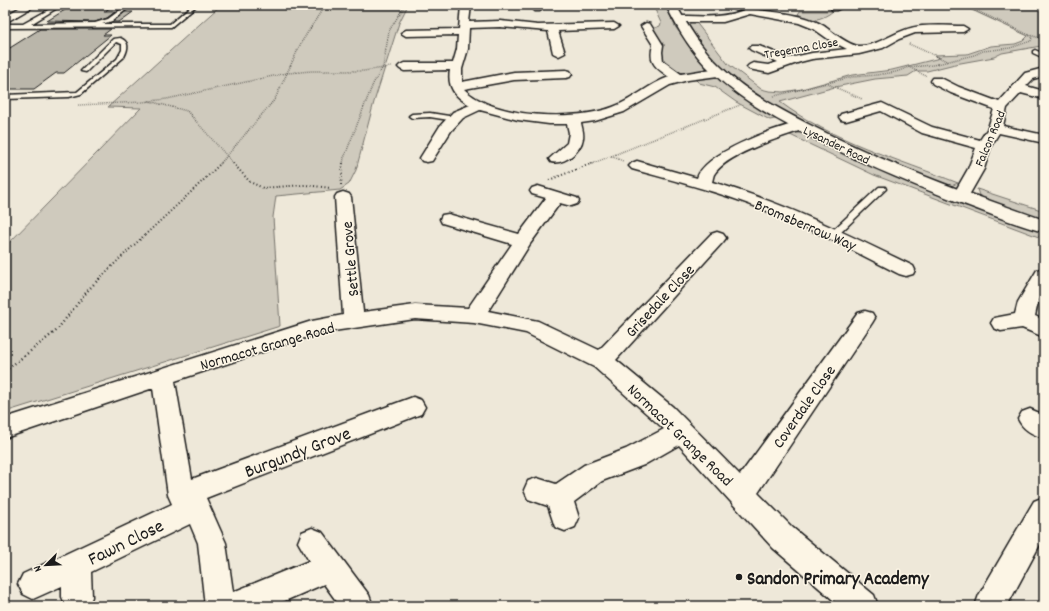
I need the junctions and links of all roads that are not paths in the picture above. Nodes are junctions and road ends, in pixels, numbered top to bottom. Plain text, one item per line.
1 (31, 5) edge
2 (60, 5) edge
3 (130, 5) edge
4 (466, 5) edge
5 (671, 5) edge
6 (194, 6) edge
7 (748, 8) edge
8 (678, 19) junction
9 (5, 20) edge
10 (5, 26) edge
11 (24, 26) junction
12 (87, 26) junction
13 (614, 26) dead end
14 (660, 26) dead end
15 (552, 27) junction
16 (464, 28) junction
17 (963, 29) dead end
18 (406, 33) dead end
19 (755, 48) dead end
20 (856, 51) junction
21 (1035, 52) dead end
22 (559, 53) dead end
23 (1044, 56) edge
24 (788, 62) junction
25 (457, 66) junction
26 (404, 67) dead end
27 (753, 68) dead end
28 (84, 71) dead end
29 (718, 72) junction
30 (1044, 72) edge
31 (566, 74) dead end
32 (676, 77) junction
33 (937, 81) road end
34 (456, 87) junction
35 (1018, 88) junction
36 (1044, 95) edge
37 (5, 97) edge
38 (868, 101) road end
39 (479, 106) junction
40 (882, 107) junction
41 (1001, 107) junction
42 (412, 116) dead end
43 (846, 117) dead end
44 (455, 119) junction
45 (573, 119) junction
46 (800, 126) junction
47 (994, 128) junction
48 (1044, 139) edge
49 (984, 146) junction
50 (427, 158) dead end
51 (556, 159) dead end
52 (637, 166) dead end
53 (704, 184) junction
54 (542, 187) road end
55 (882, 189) dead end
56 (341, 194) road end
57 (960, 197) junction
58 (448, 219) dead end
59 (1044, 226) edge
60 (834, 234) junction
61 (716, 238) dead end
62 (523, 241) junction
63 (906, 270) dead end
64 (1044, 274) edge
65 (474, 316) junction
66 (865, 318) dead end
67 (1024, 320) junction
68 (353, 321) junction
69 (1001, 323) dead end
70 (1044, 329) edge
71 (602, 361) junction
72 (163, 376) junction
73 (413, 407) dead end
74 (5, 428) edge
75 (682, 431) junction
76 (742, 494) junction
77 (188, 501) junction
78 (554, 502) dead end
79 (1044, 510) edge
80 (312, 542) dead end
81 (76, 565) junction
82 (330, 567) junction
83 (33, 584) dead end
84 (77, 597) dead end
85 (220, 606) edge
86 (237, 606) edge
87 (358, 606) edge
88 (863, 606) edge
89 (990, 606) edge

1 - 9 street
2 - 11 lane
3 - 12 lane
4 - 16 street
5 - 8 street, Lysander Road
6 - 12 lane
7 - 8 street
7 - 20 street
8 - 29 street, Lysander Road
10 - 11 lane
11 - 12 lane
13 - 15 street
14 - 32 street
15 - 16 street
15 - 22 street
16 - 18 street
16 - 25 street
17 - 20 street, Tregenna Close
19 - 24 street
20 - 24 street, Tregenna Close
21 - 23 lane
24 - 27 street, Tregenna Close
25 - 26 street
25 - 34 street
28 - 37 lane
29 - 32 street
29 - 46 street, Lysander Road
30 - 35 street, Falcon Road
31 - 34 street
32 - 45 street
33 - 41 street
34 - 39 street
35 - 36 street
35 - 41 street, Falcon Road
38 - 40 street
39 - 44 street
39 - 45 street
40 - 43 street
40 - 49 street
41 - 47 street, Falcon Road
42 - 44 lane
44 - 50 street
45 - 51 street
46 - 53 street
46 - 57 street, Lysander Road
47 - 48 street
47 - 49 street, Falcon Road
49 - 57 street, Falcon Road
52 - 53 street, Bromsberrow Way
53 - 60 street, Bromsberrow Way
54 - 62 street
55 - 60 lane
56 - 68 street, Settle Grove
57 - 59 street, Lysander Road
58 - 62 street
60 - 63 street, Bromsberrow Way
61 - 71 street, Grisedale Close
62 - 65 street
64 - 67 street
65 - 68 street, Normacot Grange Road
65 - 71 street, Normacot Grange Road
66 - 76 street, Coverdale Close
67 - 69 street
67 - 70 street
68 - 72 street, Normacot Grange Road
71 - 75 street, Normacot Grange Road
72 - 74 street, Normacot Grange Road
72 - 77 street
73 - 77 street, Burgundy Grove
75 - 76 street, Normacot Grange Road
75 - 78 street
76 - 88 street, Normacot Grange Road
77 - 81 street, Fawn Close
77 - 85 street
79 - 89 street
80 - 82 street
81 - 83 street, Fawn Close
81 - 84 street
82 - 86 street
82 - 87 street

